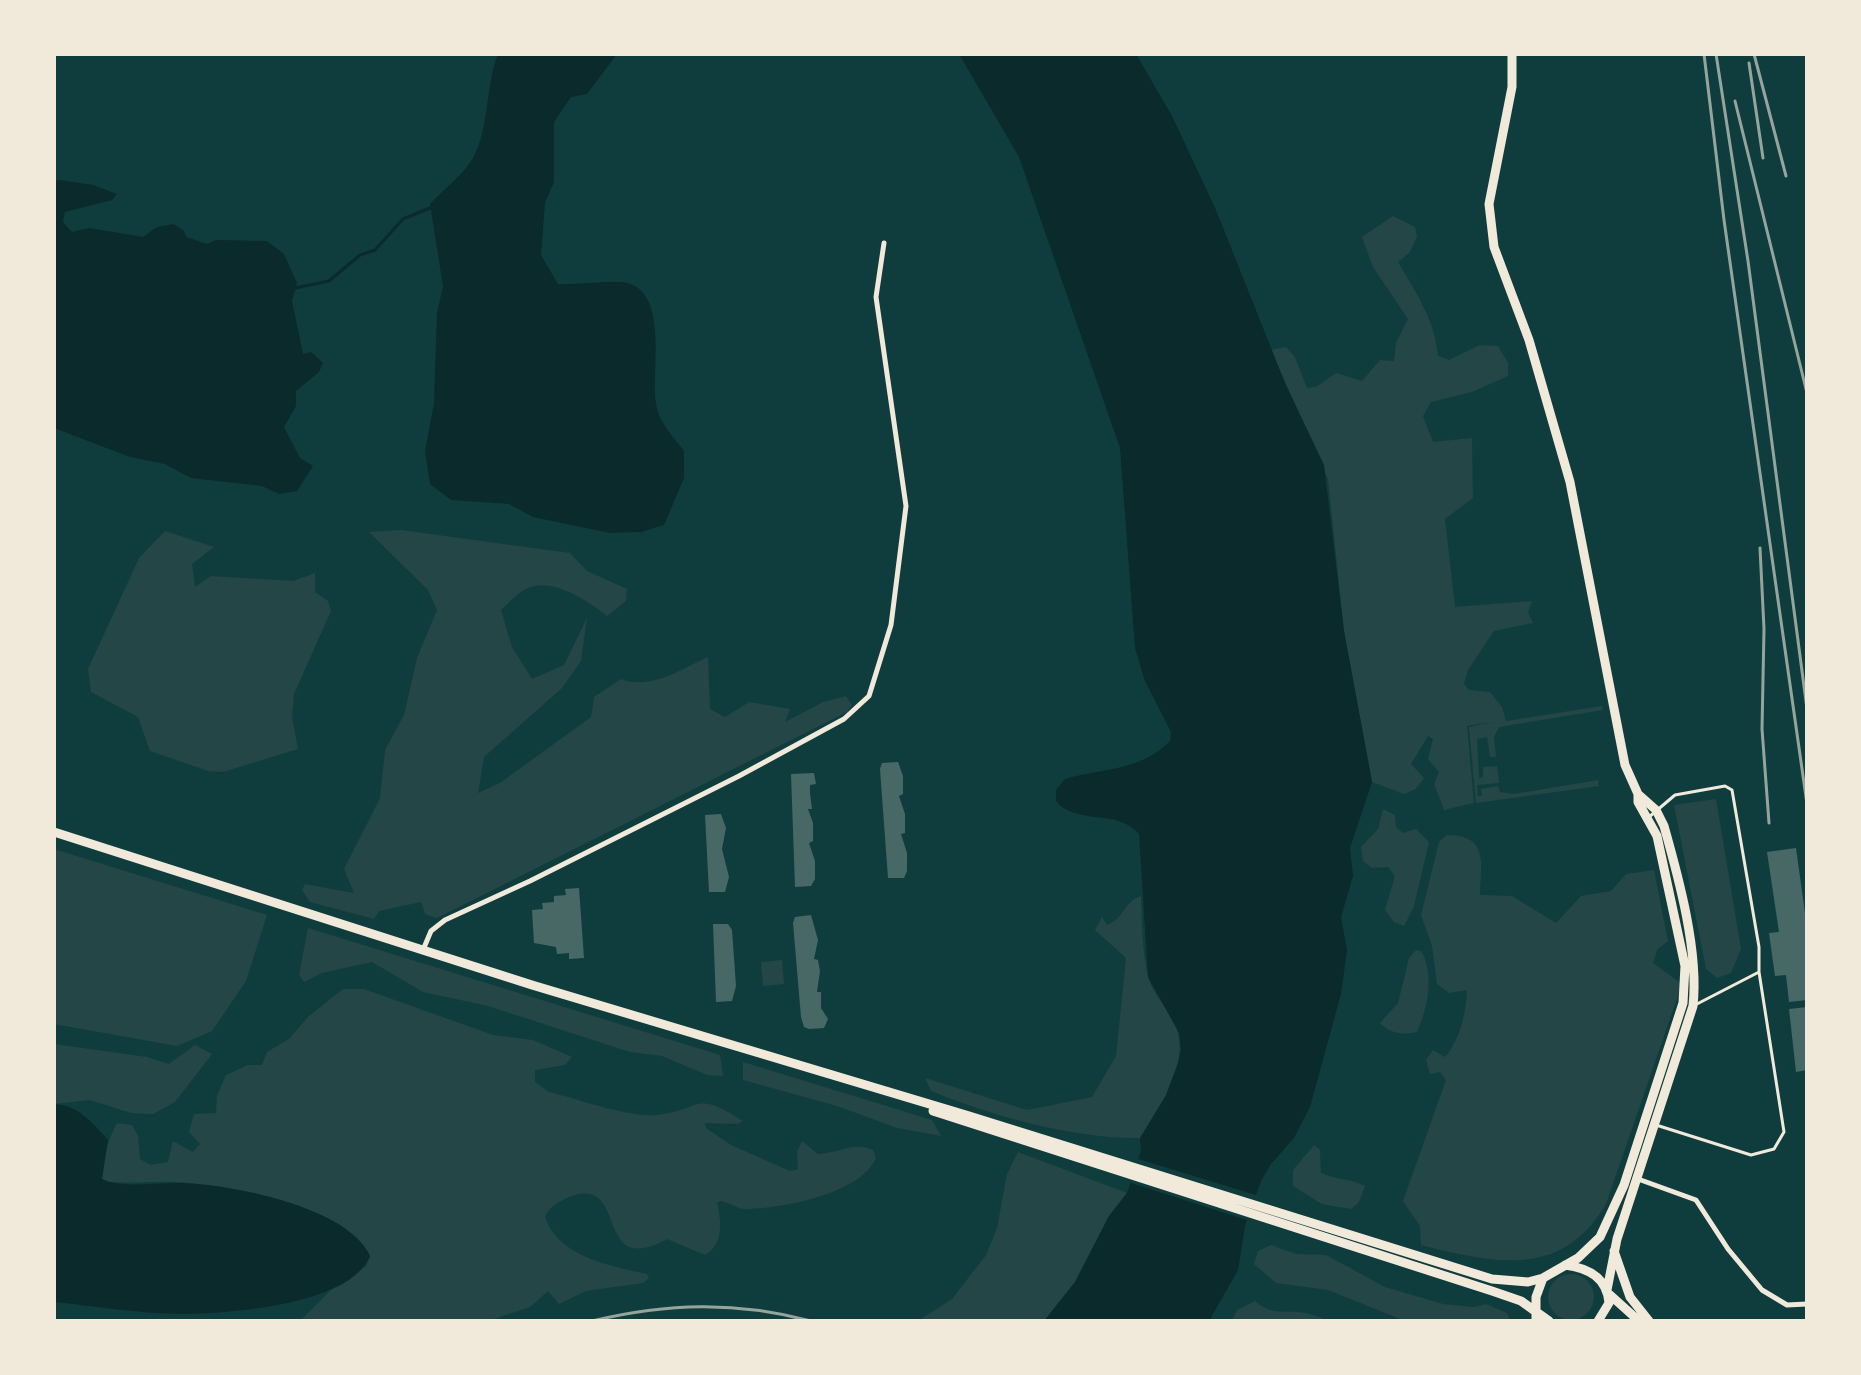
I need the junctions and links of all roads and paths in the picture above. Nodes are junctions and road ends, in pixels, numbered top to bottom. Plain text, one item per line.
1 (1512, 54) edge
2 (884, 243) dead end
3 (1652, 814) junction
4 (54, 832) edge
5 (423, 951) junction
6 (1759, 972) junction
7 (1693, 1006) junction
8 (964, 1118) junction
9 (1649, 1123) junction
10 (1632, 1176) junction
11 (1614, 1251) junction
12 (1565, 1265) junction
13 (1543, 1278) junction
14 (1608, 1292) junction
15 (1807, 1304) edge
16 (1536, 1316) edge
17 (1549, 1321) edge
18 (1598, 1321) edge
19 (1639, 1321) edge
20 (1649, 1321) edge

1 - 3 main road
2 - 5 street
3 - 6 lane
3 - 7 main road
3 - 9 main road
4 - 5 main road
5 - 8 main road
6 - 7 lane
6 - 9 lane
7 - 9 main road
8 - 13 main road
8 - 16 main road
9 - 10 main road
10 - 11 main road
10 - 12 main road
10 - 15 street
11 - 14 main road
11 - 20 main road
12 - 13 main road
12 - 14 main road
13 - 16 main road
14 - 18 main road
14 - 19 main road
16 - 17 main road

